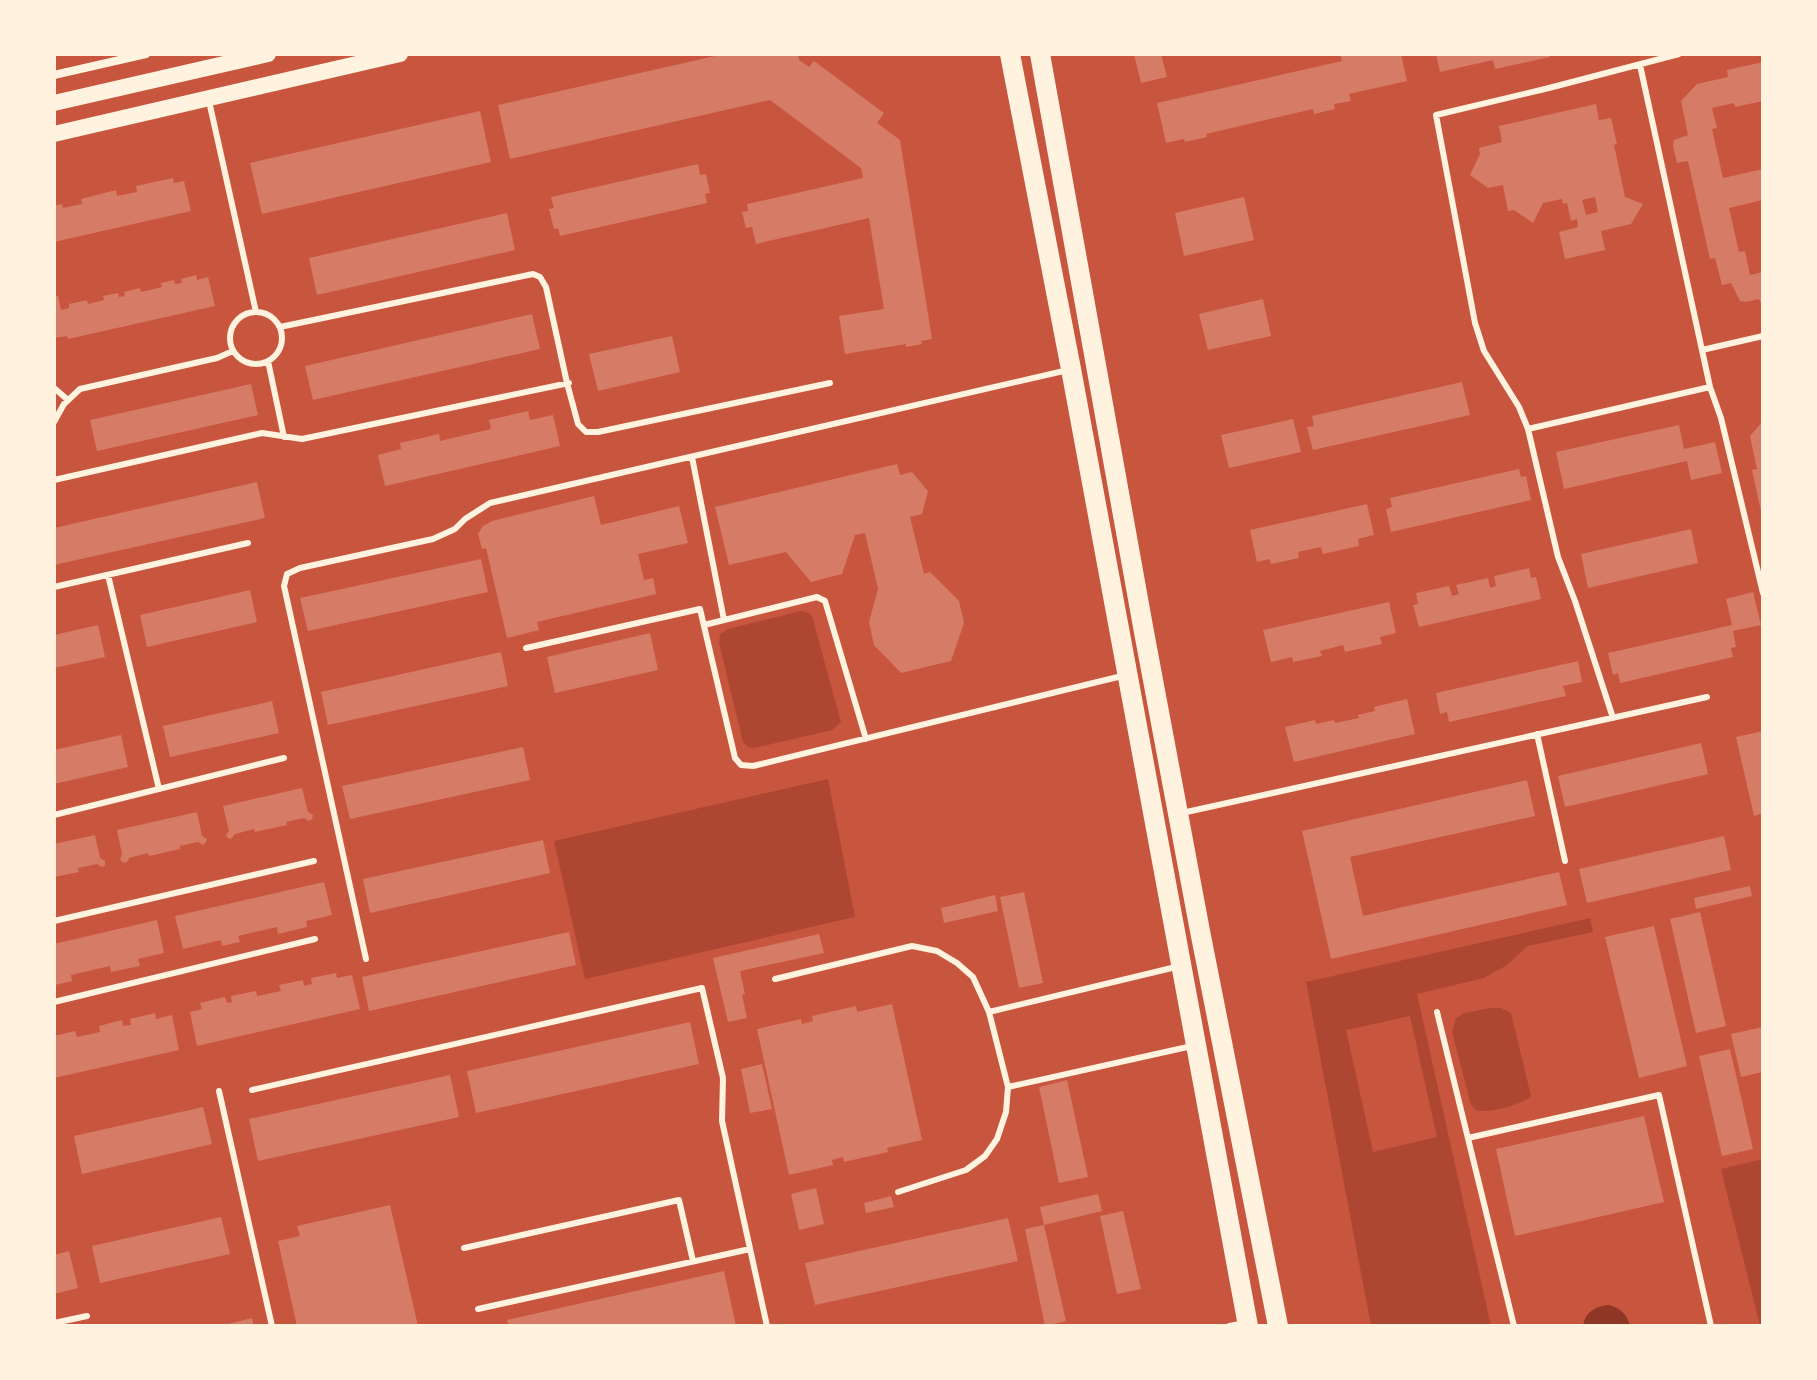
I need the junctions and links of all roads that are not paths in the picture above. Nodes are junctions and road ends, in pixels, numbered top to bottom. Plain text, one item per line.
1 (146, 54) edge
2 (268, 54) edge
3 (400, 54) edge
4 (1010, 54) edge
5 (1040, 54) edge
6 (1678, 54) edge
7 (1640, 65) junction
8 (54, 75) edge
9 (209, 98) junction
10 (54, 103) edge
11 (54, 134) edge
12 (256, 312) junction
13 (280, 327) junction
14 (1763, 336) edge
15 (1702, 350) junction
16 (233, 351) junction
17 (268, 361) junction
18 (1071, 369) junction
19 (568, 383) junction
20 (830, 383) dead end
21 (1710, 387) junction
22 (54, 388) edge
23 (68, 400) junction
24 (54, 422) edge
25 (1528, 429) junction
26 (284, 437) junction
27 (692, 457) junction
28 (54, 480) edge
29 (248, 543) dead end
30 (108, 575) junction
31 (54, 587) edge
32 (1763, 593) edge
33 (724, 620) junction
34 (704, 625) junction
35 (526, 648) dead end
36 (1127, 675) junction
37 (1707, 697) dead end
38 (1613, 718) junction
39 (1537, 734) junction
40 (866, 739) junction
41 (284, 758) dead end
42 (159, 789) junction
43 (1178, 813) junction
44 (54, 815) edge
45 (314, 861) dead end
46 (1565, 861) dead end
47 (54, 921) edge
48 (315, 939) dead end
49 (366, 959) dead end
50 (1180, 966) junction
51 (775, 979) dead end
52 (54, 1002) edge
53 (989, 1012) junction
54 (1437, 1012) dead end
55 (1196, 1045) junction
56 (1008, 1087) junction
57 (252, 1090) dead end
58 (219, 1091) dead end
59 (1468, 1138) junction
60 (898, 1192) dead end
61 (464, 1248) dead end
62 (750, 1249) junction
63 (693, 1261) junction
64 (478, 1309) dead end
65 (87, 1316) dead end
66 (54, 1323) edge
67 (1241, 1325) edge
68 (272, 1326) edge
69 (767, 1326) edge
70 (1278, 1326) edge
71 (1514, 1326) edge
72 (1711, 1326) edge

1 - 8 street
2 - 10 main road
3 - 9 main road
4 - 18 main road
5 - 43 main road
6 - 7 lane
7 - 15 lane
7 - 25 lane
9 - 11 main road
9 - 12 lane
12 - 13 lane
12 - 16 lane
13 - 17 lane
13 - 19 lane
14 - 15 lane
15 - 21 lane
16 - 17 lane
16 - 23 lane
17 - 26 lane
18 - 27 lane
18 - 36 main road
19 - 20 lane
19 - 26 lane
21 - 25 lane
21 - 32 lane
22 - 23 lane
23 - 24 lane
25 - 38 lane
26 - 28 lane
27 - 33 lane
27 - 49 lane
29 - 30 lane
30 - 31 lane
30 - 42 lane
33 - 34 lane
33 - 40 lane
34 - 35 lane
34 - 40 lane
36 - 40 lane
36 - 50 main road
37 - 38 lane
38 - 39 lane
39 - 43 lane
39 - 46 lane
41 - 42 lane
42 - 44 lane
43 - 70 main road
45 - 47 lane
48 - 52 lane
50 - 53 lane
50 - 55 main road
51 - 53 lane
53 - 56 lane
54 - 59 lane
55 - 56 lane
55 - 67 main road
56 - 60 lane
57 - 62 lane
58 - 68 lane
59 - 71 lane
59 - 72 lane
61 - 63 lane
62 - 63 lane
62 - 69 lane
63 - 64 lane
65 - 66 lane

